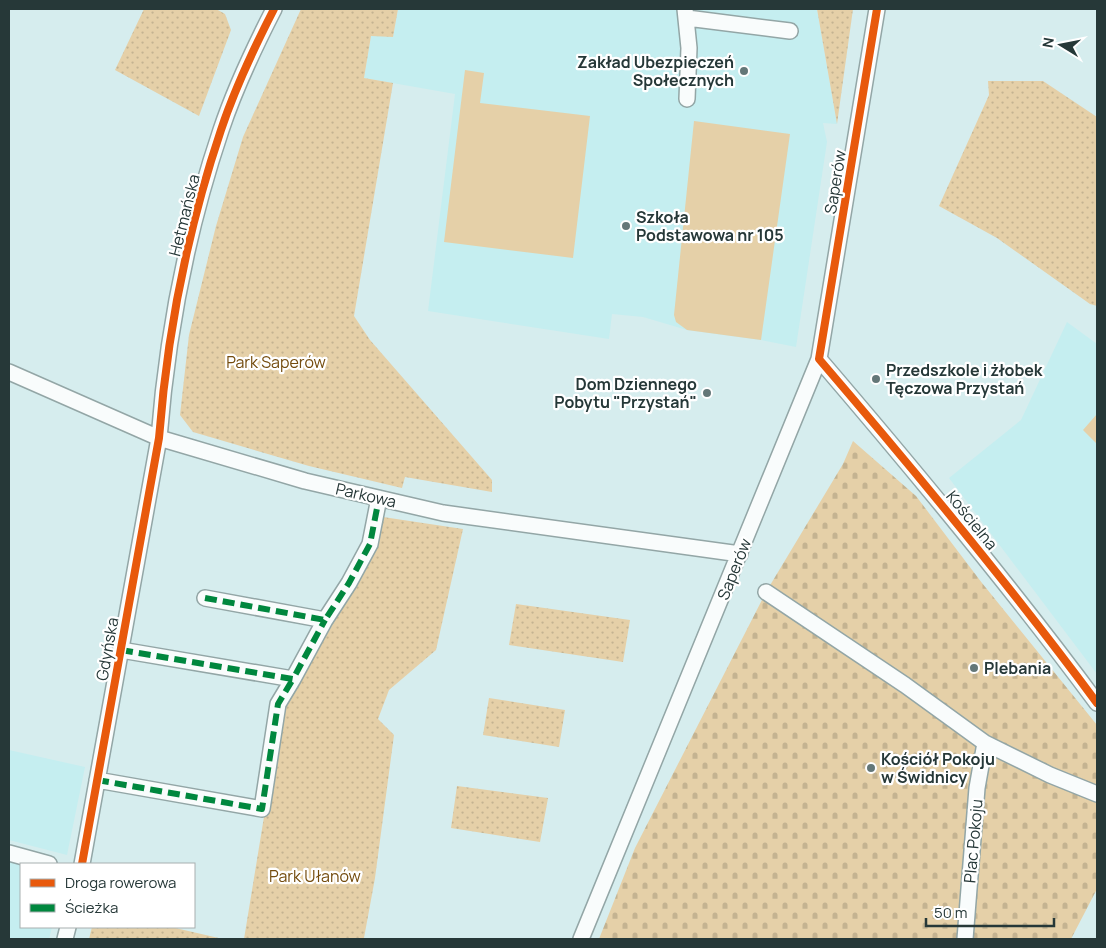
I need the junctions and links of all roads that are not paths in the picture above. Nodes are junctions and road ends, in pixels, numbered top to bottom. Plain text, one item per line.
1 (274, 9) edge
2 (877, 9) edge
3 (686, 13) edge
4 (790, 31) dead end
5 (687, 99) dead end
6 (819, 359) junction
7 (9, 372) edge
8 (159, 438) junction
9 (379, 498) junction
10 (740, 554) junction
11 (766, 592) dead end
12 (205, 598) dead end
13 (325, 620) junction
14 (120, 650) junction
15 (292, 679) junction
16 (1097, 703) edge
17 (986, 743) junction
18 (97, 780) junction
19 (1097, 794) edge
20 (9, 853) edge
21 (45, 863) edge
22 (82, 863) edge
23 (581, 939) edge
24 (964, 939) edge

1 - 8 street, Hetmańska
2 - 6 street, Saperów
3 - 4 street
3 - 5 street
6 - 10 street, Saperów
6 - 16 street, Kościelna
7 - 8 street, Parkowa
8 - 9 street, Parkowa
8 - 14 street, Gdyńska
9 - 10 street, Parkowa
9 - 13 street
10 - 23 street, Saperów
11 - 17 street
12 - 13 street
13 - 15 street
14 - 15 street
14 - 18 street, Gdyńska
15 - 18 street
17 - 19 street
17 - 24 street, Plac Pokoju
18 - 22 street, Gdyńska
20 - 21 street

